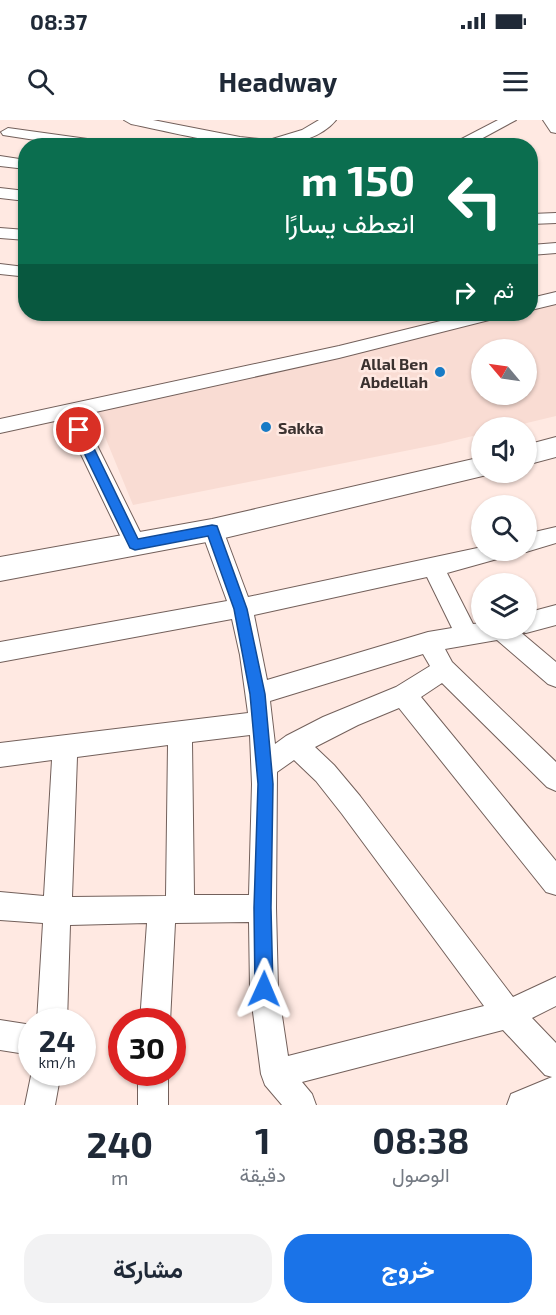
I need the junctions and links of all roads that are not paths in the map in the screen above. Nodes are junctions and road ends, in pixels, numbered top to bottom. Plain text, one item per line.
1 (23, 120) edge
2 (131, 120) edge
3 (329, 120) edge
4 (509, 120) edge
5 (550, 120) edge
6 (556, 129) edge
7 (4, 136) edge
8 (25, 138) edge
9 (224, 138) edge
10 (293, 138) edge
11 (478, 138) edge
12 (0, 161) edge
13 (18, 164) edge
14 (0, 193) edge
15 (18, 195) edge
16 (556, 218) edge
17 (538, 219) edge
18 (0, 233) edge
19 (18, 234) edge
20 (556, 248) edge
21 (538, 249) edge
22 (0, 269) edge
23 (18, 271) edge
24 (556, 298) edge
25 (538, 301) edge
26 (463, 321) edge
27 (70, 411) junction
28 (0, 426) edge
29 (555, 450) edge
30 (537, 453) edge
31 (471, 470) edge
32 (212, 530) junction
33 (556, 536) edge
34 (537, 540) edge
35 (135, 544) junction
36 (471, 557) edge
37 (432, 566) junction
38 (0, 569) edge
39 (241, 609) junction
40 (556, 615) edge
41 (537, 620) edge
42 (471, 635) edge
43 (467, 636) junction
44 (515, 639) edge
45 (428, 642) junction
46 (0, 652) edge
47 (444, 669) junction
48 (556, 677) edge
49 (258, 694) junction
50 (404, 695) junction
51 (261, 722) junction
52 (180, 732) junction
53 (295, 744) junction
54 (65, 747) junction
55 (0, 755) edge
56 (264, 766) junction
57 (556, 779) edge
58 (556, 882) edge
59 (0, 906) edge
60 (262, 908) junction
61 (171, 909) junction
62 (59, 910) junction
63 (556, 991) edge
64 (53, 1008) edge
65 (157, 1008) edge
66 (508, 1014) junction
67 (0, 1035) edge
68 (18, 1038) edge
69 (556, 1064) edge
70 (276, 1074) junction
71 (43, 1086) edge
72 (153, 1086) edge
73 (556, 1091) edge
74 (40, 1105) edge
75 (153, 1105) edge
76 (300, 1105) edge
77 (522, 1105) edge

1 - 7 street
2 - 9 street
3 - 10 street
4 - 11 street
5 - 6 street
7 - 8 street
12 - 13 street
14 - 15 street
16 - 17 street
18 - 19 street
20 - 21 street
22 - 23 street
24 - 25 street
26 - 27 street
27 - 28 street
27 - 35 street
29 - 30 main road
31 - 32 main road
32 - 35 main road
32 - 39 street
33 - 34 street
35 - 38 main road
36 - 37 street
37 - 39 street
37 - 43 street
39 - 46 street
39 - 49 street
40 - 41 street
42 - 43 street
43 - 45 street
44 - 48 street
45 - 47 street
45 - 49 street
47 - 50 street
47 - 57 street
49 - 51 street
50 - 53 street
50 - 58 street
51 - 52 street
51 - 56 street
52 - 54 street
52 - 61 street
53 - 56 street
53 - 66 street
54 - 55 street
54 - 62 street
56 - 60 street
59 - 62 street
60 - 61 street
60 - 70 street
61 - 62 street
61 - 65 street
62 - 64 street
63 - 66 street
66 - 69 street
66 - 70 street
67 - 68 street
70 - 76 street
71 - 74 street
72 - 75 street
73 - 77 street

